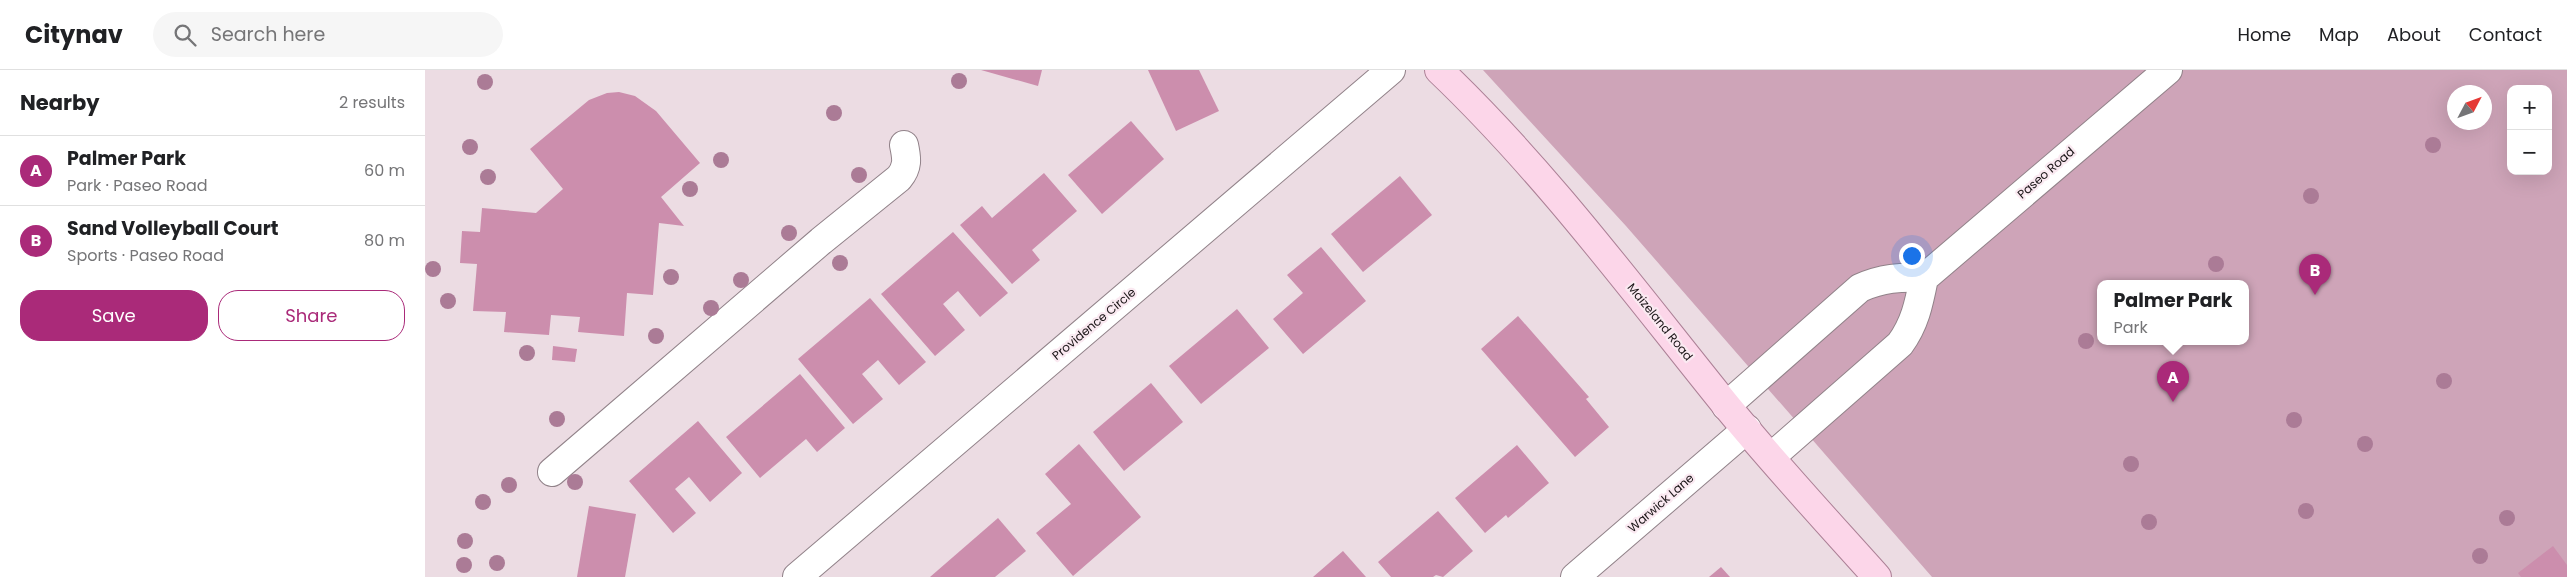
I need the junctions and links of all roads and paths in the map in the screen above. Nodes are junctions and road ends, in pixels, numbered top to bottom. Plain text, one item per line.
1 (1391, 70) edge
2 (1439, 70) edge
3 (2168, 70) edge
4 (904, 145) dead end
5 (1925, 278) junction
6 (1726, 406) junction
7 (1747, 429) junction
8 (1771, 457) junction
9 (553, 472) dead end
10 (797, 577) edge
11 (1575, 577) edge
12 (1877, 577) edge

1 - 10 street, Providence Circle
2 - 6 main road, Maizeland Road
3 - 5 street, Paseo Road
4 - 9 street
5 - 6 street
5 - 8 street
6 - 7 main road, Maizeland Road
7 - 8 main road, Maizeland Road
7 - 11 street, Warwick Lane
8 - 12 main road, Maizeland Road

